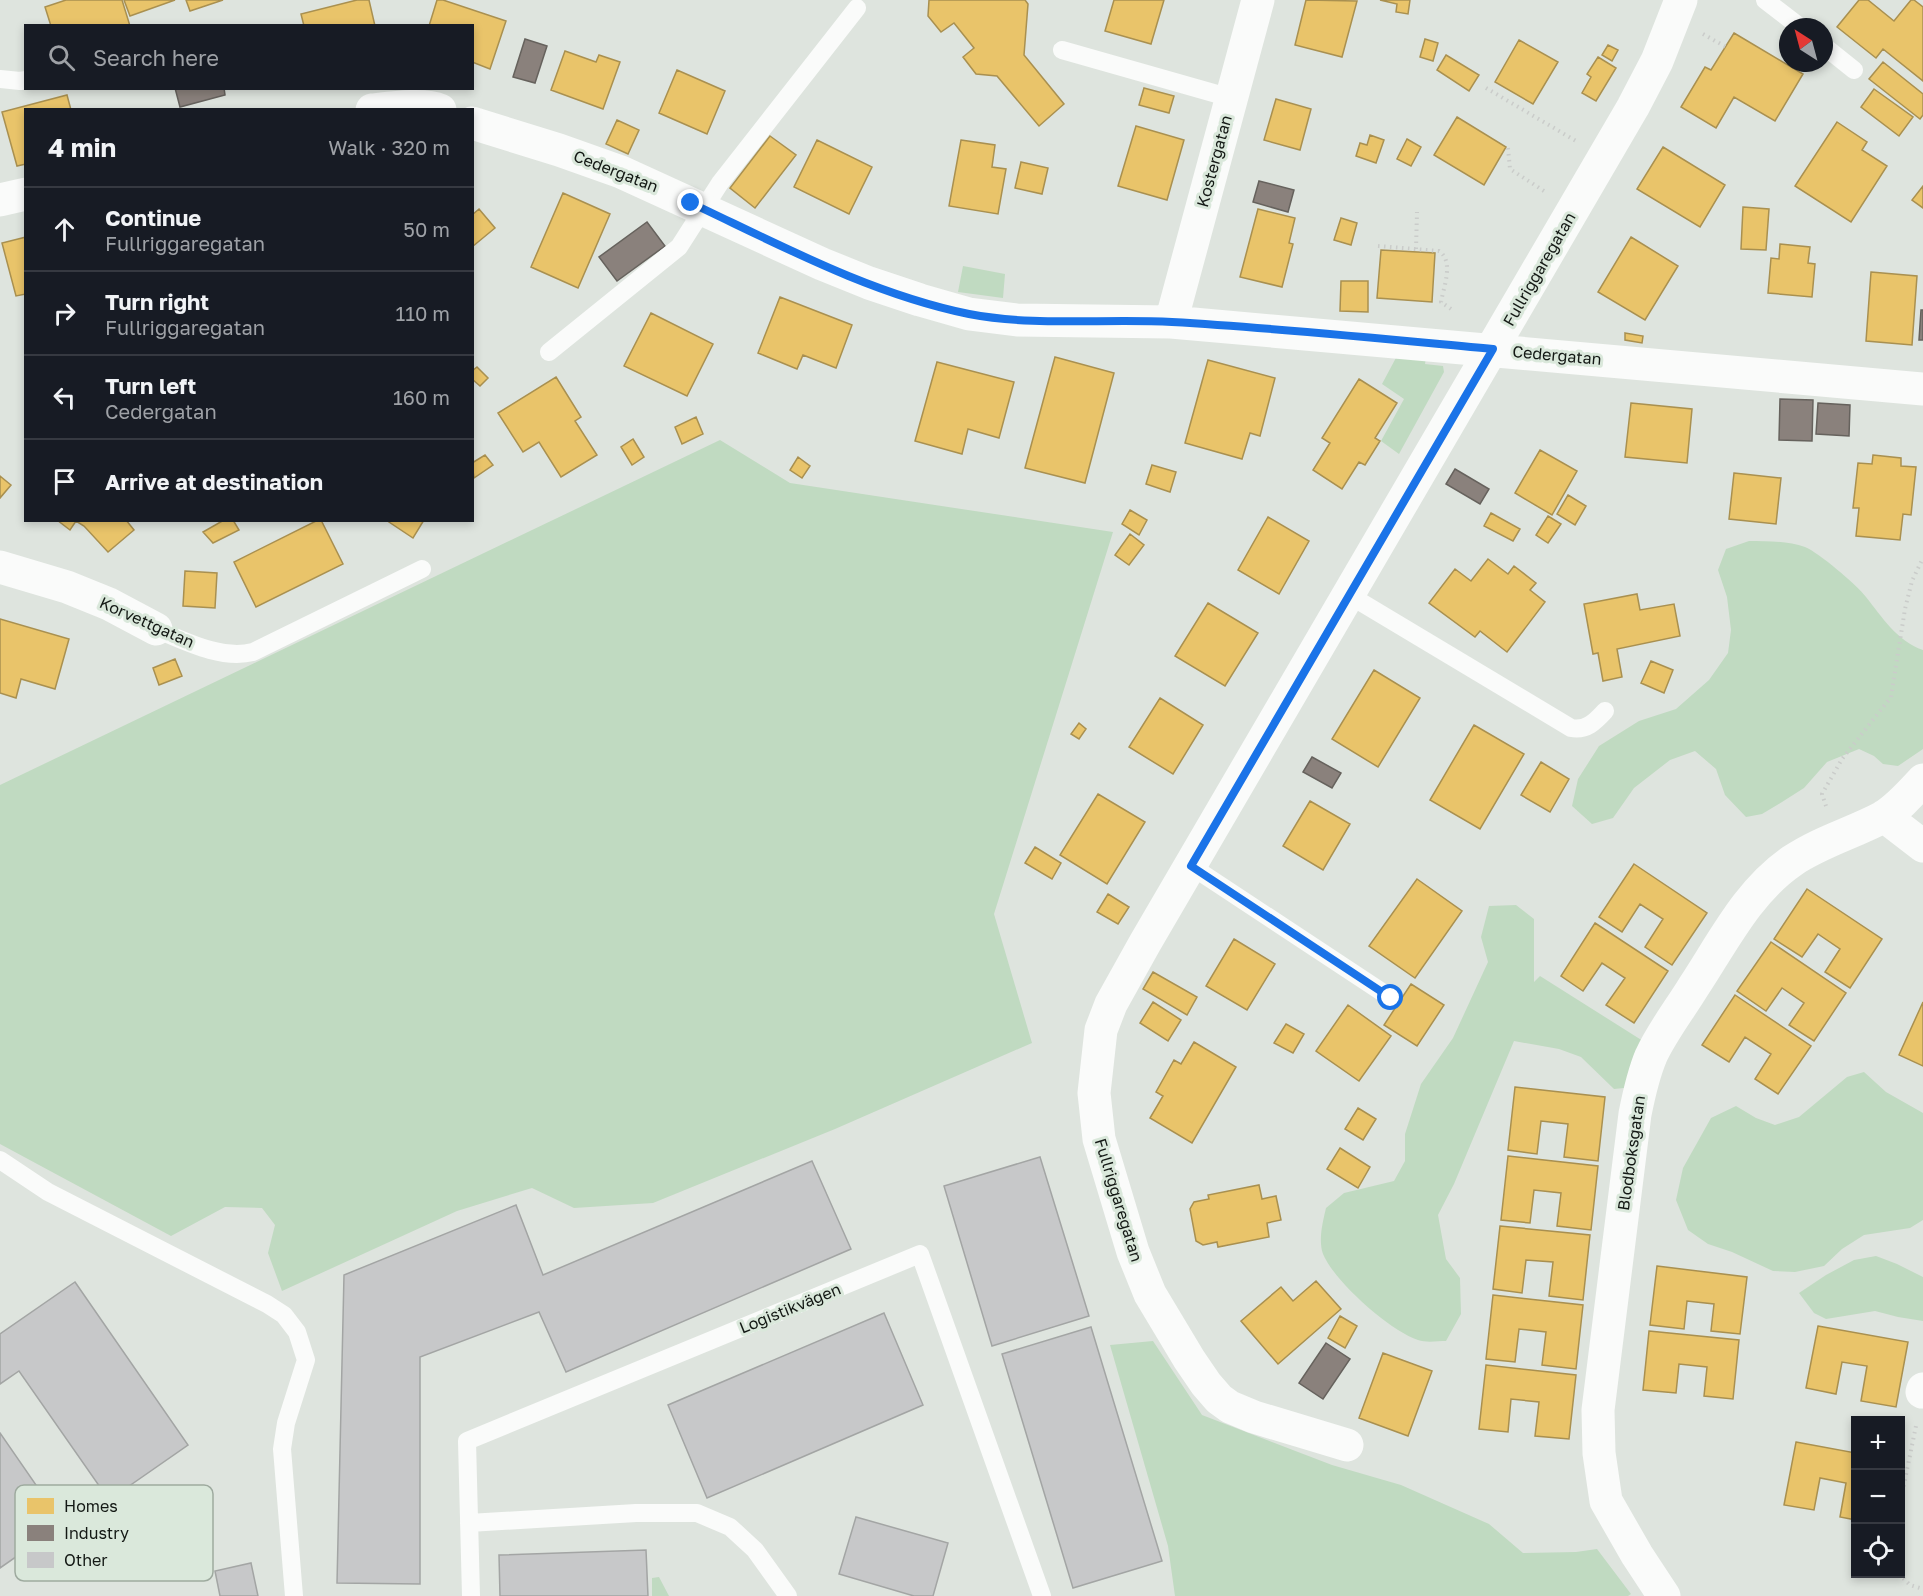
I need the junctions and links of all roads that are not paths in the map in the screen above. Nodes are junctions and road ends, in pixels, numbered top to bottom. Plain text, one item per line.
1 (1258, 0) edge
2 (1681, 0) edge
3 (1765, 0) edge
4 (857, 8) dead end
5 (1788, 18) edge
6 (1062, 50) dead end
7 (1833, 53) edge
8 (1854, 70) dead end
9 (0, 79) edge
10 (24, 80) edge
11 (1231, 98) junction
12 (396, 108) edge
13 (437, 108) edge
14 (474, 124) edge
15 (24, 194) edge
16 (0, 200) edge
17 (705, 209) junction
18 (1170, 322) junction
19 (1493, 349) junction
20 (549, 352) dead end
21 (1923, 388) edge
22 (0, 567) edge
23 (422, 569) dead end
24 (1349, 595) junction
25 (156, 629) joint
26 (1605, 711) dead end
27 (1923, 780) edge
28 (1884, 816) junction
29 (1923, 846) edge
30 (1191, 866) junction
31 (1391, 998) dead end
32 (0, 1160) edge
33 (1347, 1445) dead end
34 (469, 1523) junction
35 (294, 1596) edge
36 (471, 1596) edge
37 (789, 1596) edge
38 (1042, 1596) edge
39 (1664, 1596) edge

1 - 11 street, Kostergatan
2 - 19 street, Fullriggaregatan
3 - 5 lane
4 - 17 lane
6 - 11 lane
7 - 8 lane
9 - 10 lane
11 - 18 street, Kostergatan
12 - 13 street
14 - 17 street, Cedergatan
15 - 16 street
17 - 18 street, Cedergatan
17 - 20 lane
18 - 19 street, Cedergatan
19 - 21 street, Cedergatan
19 - 24 street, Fullriggaregatan
22 - 25 street, Korvettgatan
23 - 25 lane, Korvettgatan
24 - 26 lane
24 - 30 street, Fullriggaregatan
27 - 28 street, Blodboksgatan
28 - 29 street
28 - 39 street, Blodboksgatan
30 - 31 lane
30 - 33 street, Fullriggaregatan
32 - 35 lane
34 - 36 lane, Logistikvägen
34 - 37 lane
34 - 38 lane, Logistikvägen

